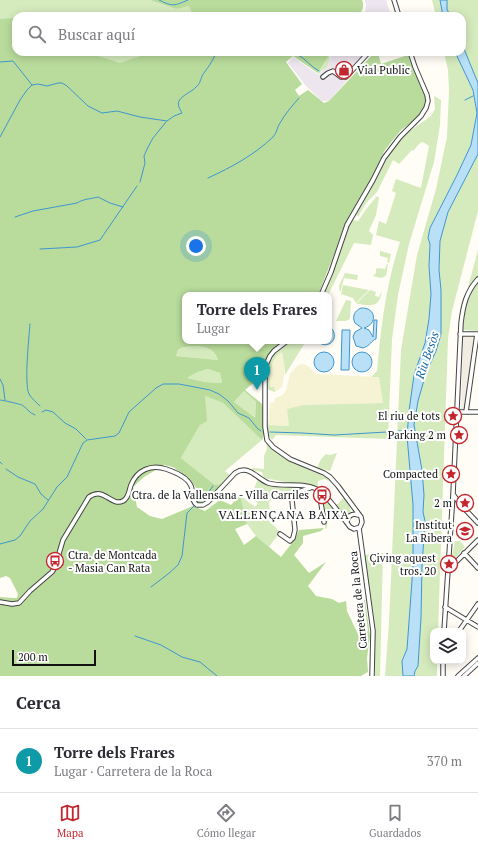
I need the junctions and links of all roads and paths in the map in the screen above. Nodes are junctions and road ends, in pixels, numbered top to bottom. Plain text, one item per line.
1 (394, 0) edge
2 (398, 12) edge
3 (365, 56) edge
4 (411, 56) edge
5 (323, 78) dead end
6 (478, 279) edge
7 (322, 292) edge
8 (460, 334) junction
9 (478, 334) edge
10 (283, 344) edge
11 (457, 412) junction
12 (466, 412) junction
13 (478, 412) edge
14 (311, 487) junction
15 (319, 491) junction
16 (453, 494) junction
17 (452, 504) junction
18 (460, 504) junction
19 (354, 508) junction
20 (353, 514) junction
21 (359, 515) junction
22 (342, 516) junction
23 (348, 518) junction
24 (324, 522) dead end
25 (478, 522) edge
26 (347, 523) junction
27 (359, 528) junction
28 (354, 529) junction
29 (280, 534) dead end
30 (360, 539) junction
31 (478, 540) edge
32 (464, 553) junction
33 (448, 556) junction
34 (457, 561) junction
35 (478, 568) edge
36 (448, 571) junction
37 (0, 602) edge
38 (478, 604) edge
39 (445, 607) junction
40 (467, 620) junction
41 (478, 627) edge
42 (444, 628) edge
43 (461, 628) edge
44 (478, 658) edge
45 (478, 663) edge
46 (443, 664) edge
47 (372, 670) junction
48 (369, 676) edge
49 (372, 676) edge
50 (443, 676) edge
51 (458, 676) edge
52 (464, 676) edge

1 - 2 street
3 - 5 street
4 - 7 street
6 - 8 street
8 - 9 street
8 - 11 street
9 - 12 street
10 - 19 street
11 - 12 street
11 - 16 street
12 - 13 street
14 - 15 street
14 - 29 street
14 - 37 street
15 - 22 street
15 - 24 street
16 - 17 street
16 - 18 street
17 - 18 street
17 - 33 street
18 - 25 street
19 - 20 street
19 - 21 street
20 - 21 street
20 - 23 street
21 - 27 street
22 - 23 street
22 - 26 street
23 - 26 street
26 - 28 street
27 - 28 street
27 - 30 street, Carretera de la Roca
28 - 30 street
30 - 47 street, Carretera de la Roca
31 - 32 street
32 - 34 street
32 - 35 street
33 - 34 street
33 - 36 street
34 - 36 street
36 - 39 street
38 - 40 street
39 - 40 street
39 - 42 street
40 - 41 street
40 - 43 street
44 - 51 street
45 - 52 street
46 - 50 street
47 - 48 street, Carretera de la Roca
47 - 49 street, Carretera de la Roca

